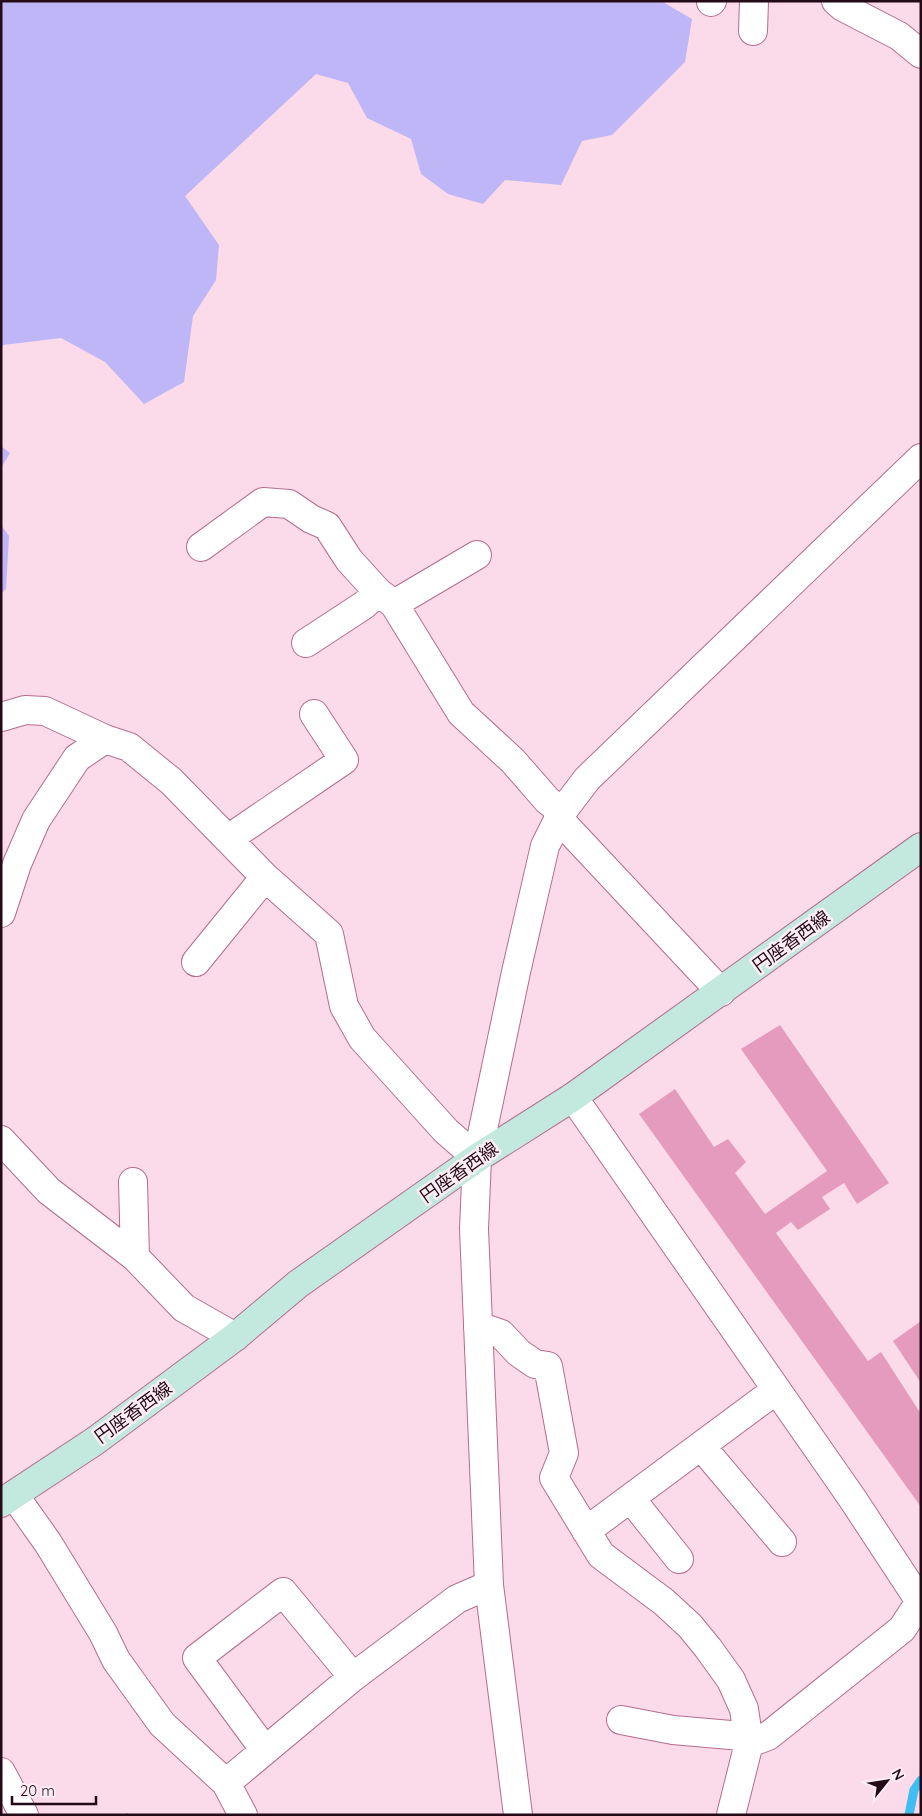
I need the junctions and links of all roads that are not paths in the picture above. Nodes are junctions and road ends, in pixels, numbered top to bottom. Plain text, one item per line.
1 (754, 1) edge
2 (841, 3) edge
3 (753, 31) dead end
4 (921, 54) edge
5 (921, 458) edge
6 (200, 547) dead end
7 (477, 555) dead end
8 (386, 598) junction
9 (306, 643) dead end
10 (314, 714) dead end
11 (1, 717) edge
12 (105, 739) junction
13 (560, 815) junction
14 (228, 839) junction
15 (921, 847) edge
16 (265, 877) junction
17 (1, 912) edge
18 (196, 962) dead end
19 (721, 992) junction
20 (573, 1096) junction
21 (1, 1140) edge
22 (477, 1158) junction
23 (133, 1182) dead end
24 (135, 1257) junction
25 (478, 1326) junction
26 (235, 1337) junction
27 (776, 1390) junction
28 (701, 1446) junction
29 (7, 1499) edge
30 (631, 1499) junction
31 (586, 1531) junction
32 (782, 1542) dead end
33 (680, 1559) dead end
34 (489, 1585) junction
35 (920, 1601) edge
36 (353, 1677) junction
37 (621, 1720) dead end
38 (749, 1743) junction
39 (264, 1749) junction
40 (4, 1782) edge
41 (226, 1783) junction
42 (24, 1815) edge
43 (243, 1815) edge
44 (518, 1815) edge
45 (731, 1815) edge

1 - 3 street
2 - 4 street
5 - 13 street
6 - 8 street
7 - 8 street
8 - 9 street
8 - 13 street
10 - 14 street
11 - 12 street
12 - 14 street
12 - 17 street
13 - 19 street
13 - 22 street
14 - 16 street
15 - 19 main road, 円座香西線
16 - 18 street
16 - 22 street
19 - 20 main road, 円座香西線
20 - 22 main road, 円座香西線
20 - 27 street
21 - 24 street
22 - 25 street
22 - 26 main road, 円座香西線
23 - 24 street
24 - 26 street
25 - 31 street
25 - 34 street
26 - 29 main road, 円座香西線
27 - 28 street
27 - 35 street
28 - 30 street
28 - 32 street
29 - 41 street
30 - 31 street
30 - 33 street
31 - 38 street
34 - 36 street
34 - 44 street
35 - 38 street
36 - 39 street
36 - 39 street
37 - 38 street
38 - 45 street
39 - 41 street
40 - 42 street
41 - 43 street

